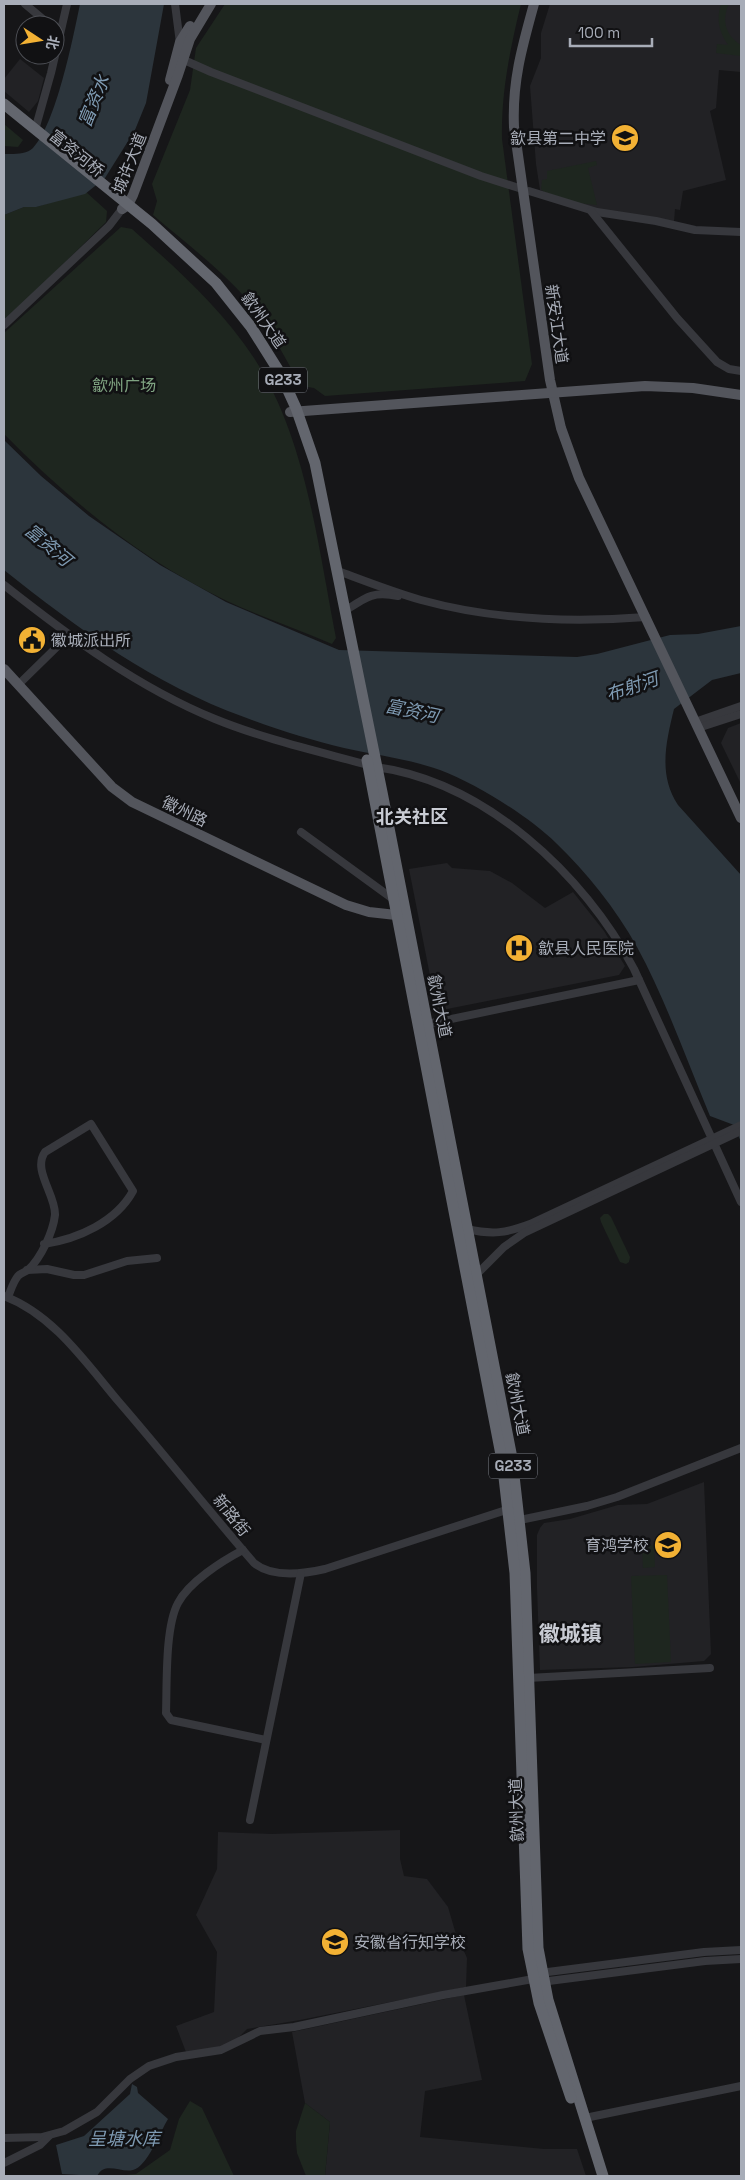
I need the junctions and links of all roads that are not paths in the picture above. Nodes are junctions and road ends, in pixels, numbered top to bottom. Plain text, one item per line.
1 (25, 4) edge
2 (175, 4) edge
3 (203, 4) edge
4 (211, 4) edge
5 (534, 4) edge
6 (540, 4) edge
7 (38, 15) edge
8 (180, 42) junction
9 (184, 60) junction
10 (51, 65) edge
11 (4, 104) edge
12 (4, 114) edge
13 (37, 134) junction
14 (101, 188) joint
15 (525, 190) junction
16 (124, 205) junction
17 (591, 211) junction
18 (741, 232) edge
19 (4, 325) edge
20 (741, 371) edge
21 (556, 395) junction
22 (741, 395) edge
23 (741, 402) edge
24 (295, 415) junction
25 (338, 571) junction
26 (4, 585) edge
27 (420, 600) junction
28 (345, 611) junction
29 (646, 617) junction
30 (655, 630) junction
31 (69, 635) junction
32 (347, 639) junction
33 (4, 669) edge
34 (18, 684) junction
35 (741, 706) edge
36 (741, 714) edge
37 (700, 724) junction
38 (371, 763) junction
39 (741, 804) edge
40 (741, 818) edge
41 (301, 832) dead end
42 (393, 899) junction
43 (396, 915) junction
44 (639, 980) junction
45 (427, 1024) junction
46 (741, 1125) edge
47 (736, 1132) edge
48 (713, 1142) junction
49 (741, 1202) edge
50 (467, 1229) junction
51 (44, 1244) junction
52 (157, 1258) dead end
53 (27, 1270) junction
54 (476, 1275) junction
55 (6, 1296) edge
56 (741, 1448) edge
57 (509, 1509) junction
58 (520, 1520) junction
59 (243, 1550) junction
60 (301, 1573) junction
61 (710, 1668) dead end
62 (528, 1678) junction
63 (266, 1740) junction
64 (250, 1820) dead end
65 (741, 1950) edge
66 (741, 1959) edge
67 (537, 1978) junction
68 (741, 2086) edge
69 (585, 2118) junction
70 (49, 2136) junction
71 (4, 2138) edge
72 (4, 2163) edge
73 (596, 2176) edge
74 (603, 2176) edge

1 - 7 street
2 - 8 street
3 - 8 main road, 城许大道
4 - 9 main road, 城许大道
5 - 15 main road, 新安江大道
6 - 15 main road, 新安江大道
8 - 9 street
8 - 16 main road, 城许大道
9 - 15 street
9 - 16 main road, 城许大道
10 - 13 street
11 - 13 highway, G233
12 - 13 highway, G233
13 - 14 highway, 富资河桥 / G233
14 - 16 highway, 歙州大道 / G233
15 - 17 street
15 - 21 main road, 新安江大道
16 - 19 street
16 - 24 highway, 歙州大道 / G233
17 - 18 street
17 - 20 street
21 - 22 main road
21 - 23 main road
21 - 24 main road
21 - 29 main road, 新安江大道
21 - 30 main road, 新安江大道
24 - 25 highway, 歙州大道 / G233
24 - 32 highway, 歙州大道 / G233
25 - 27 street
25 - 28 highway, 歙州大道 / G233
26 - 31 street
27 - 28 street
27 - 29 street
28 - 32 highway, 歙州大道 / G233
29 - 30 main road, 新安江大道
30 - 37 main road
31 - 34 street
31 - 38 street
32 - 38 highway, G233
33 - 34 main road, 徽州路
34 - 43 main road, 徽州路
35 - 37 street
36 - 37 street
37 - 39 main road
37 - 40 main road
38 - 42 highway, 歙州大道 / G233
38 - 44 street
38 - 45 highway, 歙州大道 / G233
41 - 42 street
42 - 43 highway, 歙州大道 / G233
43 - 57 highway, 歙州大道 / G233
44 - 45 street
44 - 48 street
45 - 50 highway, 歙州大道 / G233
46 - 47 street
47 - 48 street
48 - 49 street
48 - 50 street
48 - 54 street
50 - 54 highway, 歙州大道 / G233
51 - 51 street
51 - 53 street
52 - 53 street
53 - 55 street
54 - 58 highway, 歙州大道 / G233
55 - 59 street, 新路街
56 - 58 street
57 - 60 street, 新路街
57 - 67 highway, 歙州大道 / G233
58 - 62 highway, 歙州大道 / G233
59 - 60 street, 新路街
59 - 63 street
60 - 63 street
61 - 62 street
62 - 67 highway, 歙州大道 / G233
63 - 64 street
65 - 67 street
66 - 67 street
67 - 69 highway, 歙州大道 / G233
67 - 70 street
67 - 73 highway, 歙州大道 / G233
68 - 69 street
69 - 74 highway, 歙州大道 / G233
70 - 71 street
70 - 72 street

